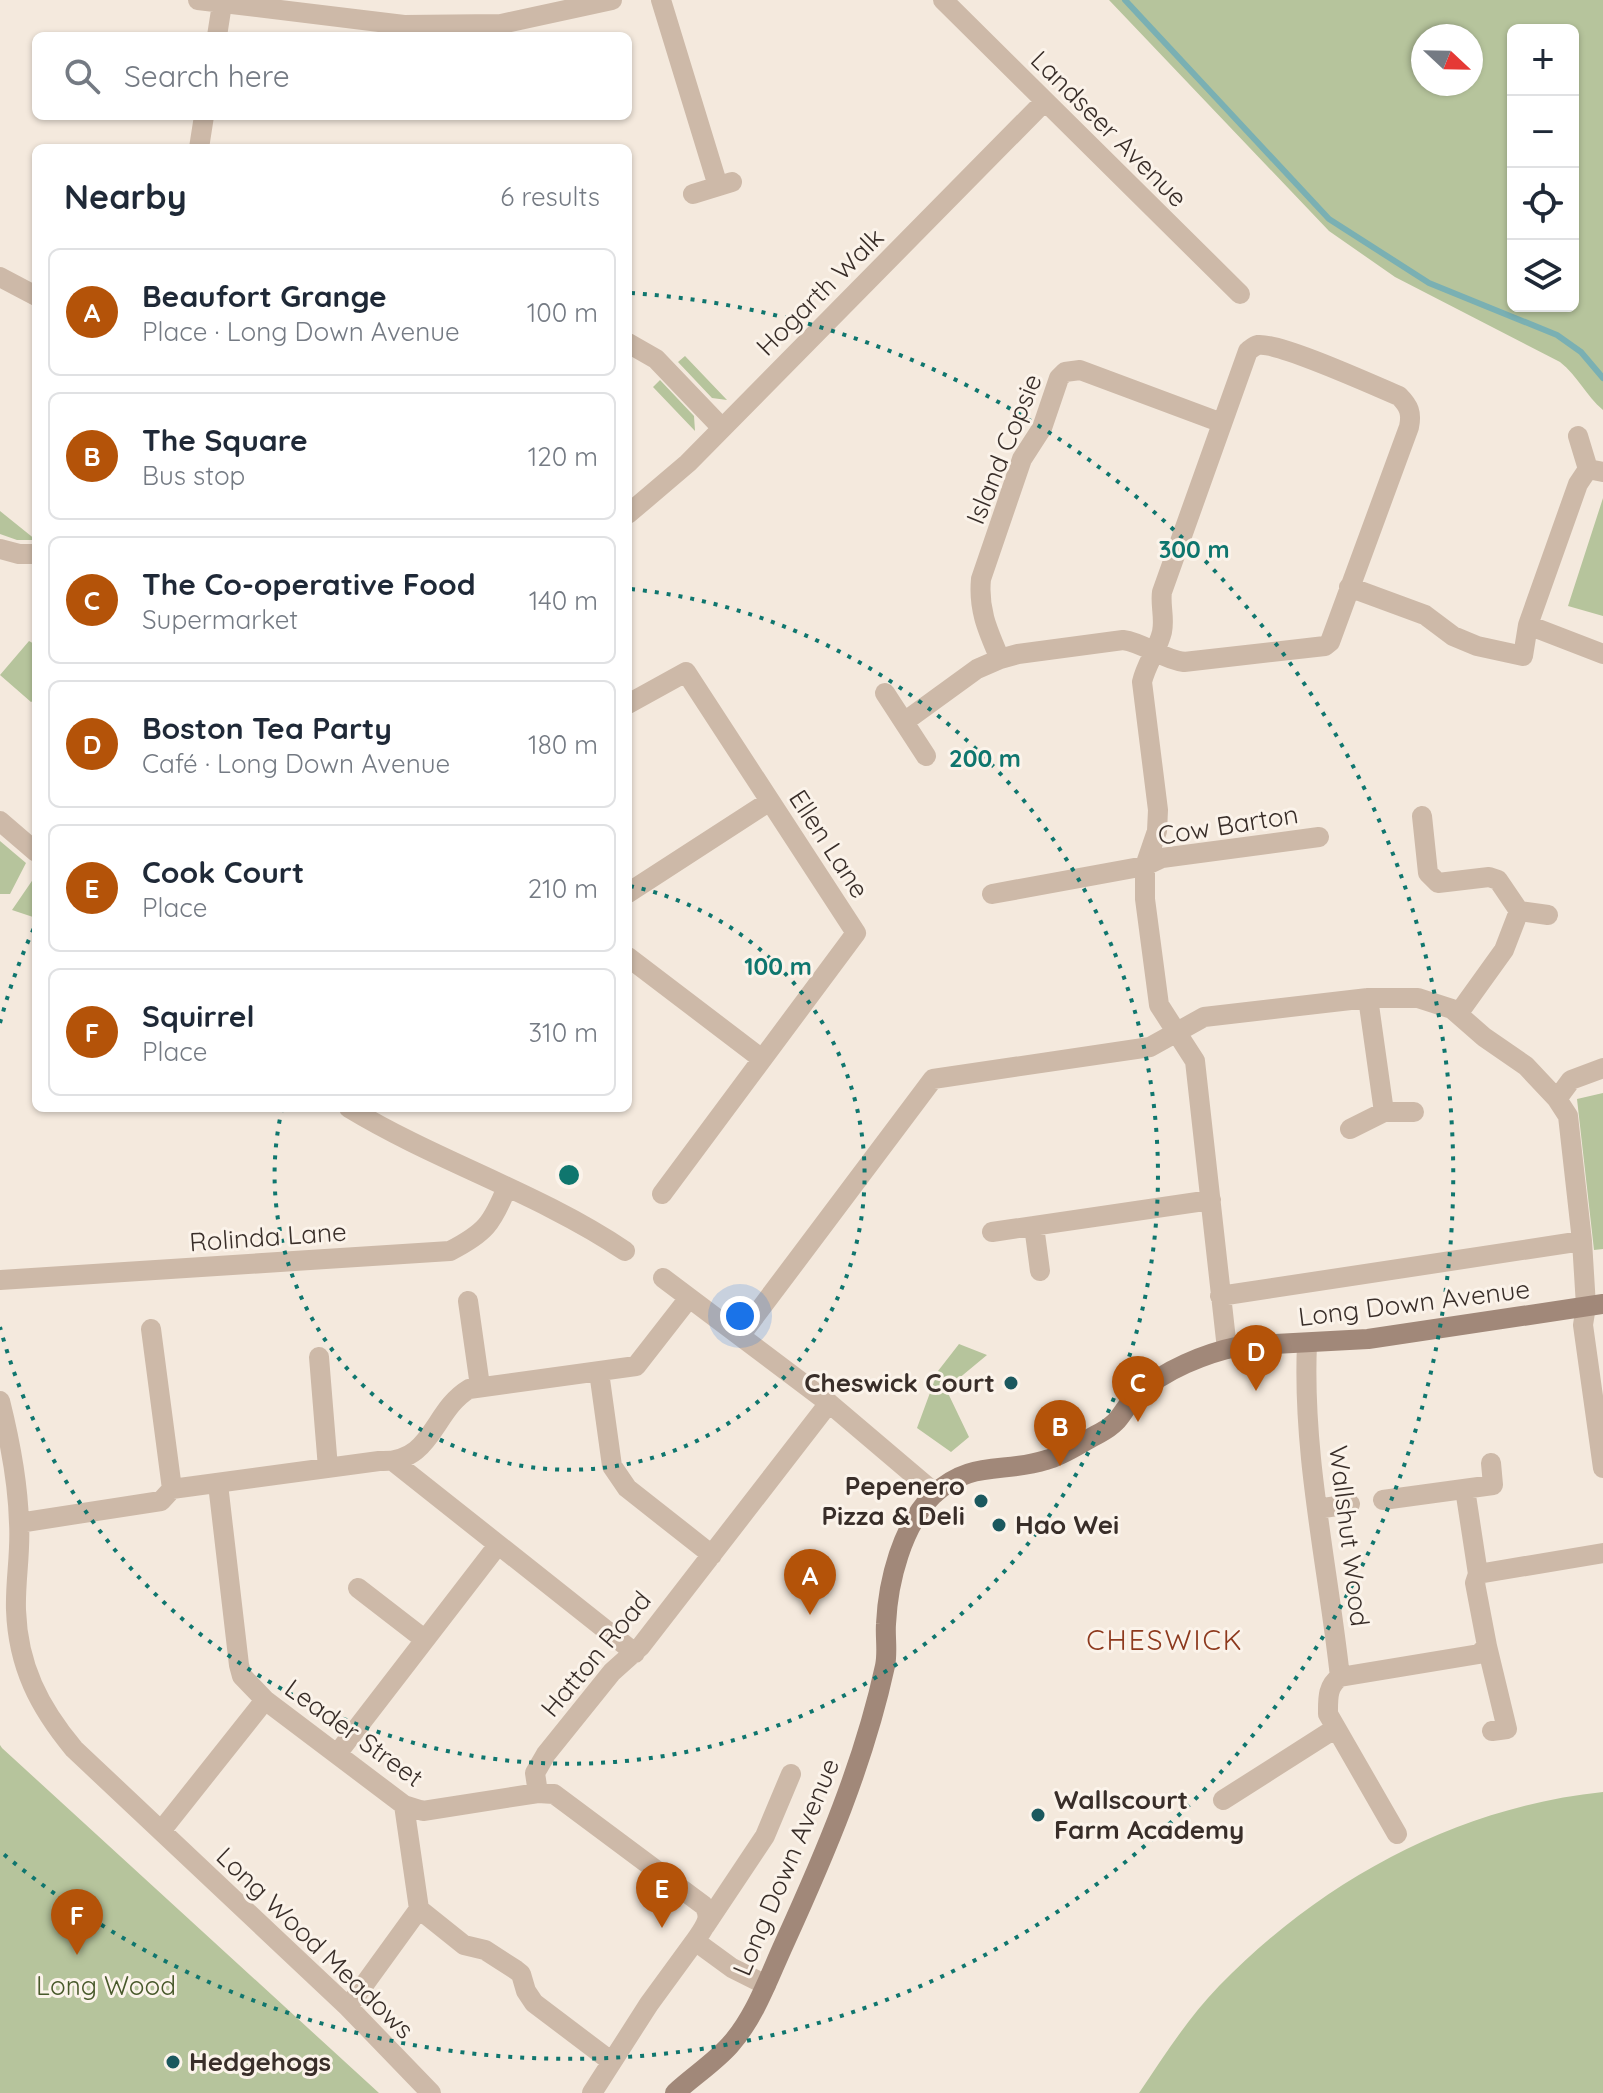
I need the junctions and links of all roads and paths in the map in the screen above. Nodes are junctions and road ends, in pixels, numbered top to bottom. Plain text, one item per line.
1 (198, 0) edge
2 (612, 0) edge
3 (661, 0) edge
4 (943, 0) edge
5 (222, 4) junction
6 (218, 32) edge
7 (1044, 102) junction
8 (203, 120) edge
9 (200, 144) edge
10 (693, 194) dead end
11 (0, 277) edge
12 (32, 294) edge
13 (1240, 294) dead end
14 (632, 345) edge
15 (1222, 423) junction
16 (722, 428) junction
17 (1578, 436) dead end
18 (1595, 471) edge
19 (632, 511) edge
20 (0, 549) edge
21 (32, 554) edge
22 (1349, 587) junction
23 (1528, 625) junction
24 (1153, 652) junction
25 (1603, 654) edge
26 (1000, 659) junction
27 (885, 693) dead end
28 (632, 702) edge
29 (904, 722) junction
30 (926, 756) dead end
31 (770, 801) junction
32 (1422, 816) dead end
33 (0, 821) edge
34 (1319, 837) dead end
35 (32, 845) edge
36 (1145, 866) junction
37 (632, 890) edge
38 (992, 894) dead end
39 (1519, 911) junction
40 (1548, 915) dead end
41 (632, 960) edge
42 (1368, 998) junction
43 (1458, 1014) junction
44 (1176, 1031) junction
45 (762, 1059) junction
46 (1603, 1068) edge
47 (1557, 1099) junction
48 (356, 1112) edge
49 (1384, 1112) junction
50 (1414, 1112) dead end
51 (1350, 1129) dead end
52 (507, 1187) junction
53 (662, 1194) dead end
54 (1211, 1200) junction
55 (1034, 1226) junction
56 (992, 1232) dead end
57 (1582, 1241) junction
58 (625, 1251) dead end
59 (1040, 1271) dead end
60 (663, 1278) dead end
61 (0, 1280) edge
62 (1220, 1296) junction
63 (689, 1298) junction
64 (468, 1301) dead end
65 (1594, 1305) edge
66 (151, 1329) dead end
67 (740, 1336) junction
68 (1307, 1344) junction
69 (1227, 1349) junction
70 (319, 1357) dead end
71 (599, 1372) junction
72 (480, 1386) junction
73 (0, 1401) edge
74 (829, 1403) junction
75 (394, 1462) junction
76 (1491, 1463) dead end
77 (328, 1468) junction
78 (1603, 1468) edge
79 (218, 1484) junction
80 (172, 1489) junction
81 (1465, 1489) junction
82 (935, 1493) junction
83 (1383, 1500) dead end
84 (1350, 1504) dead end
85 (1317, 1509) junction
86 (19, 1523) junction
87 (498, 1545) junction
88 (1603, 1553) edge
89 (712, 1555) junction
90 (1478, 1574) junction
91 (358, 1588) dead end
92 (424, 1639) junction
93 (1487, 1646) junction
94 (635, 1653) junction
95 (1340, 1677) junction
96 (265, 1700) junction
97 (1336, 1728) junction
98 (1492, 1731) dead end
99 (337, 1754) junction
100 (791, 1774) dead end
101 (538, 1793) junction
102 (1223, 1800) dead end
103 (404, 1805) junction
104 (161, 1831) junction
105 (1397, 1834) dead end
106 (419, 1909) junction
107 (700, 1933) junction
108 (766, 1985) junction
109 (348, 2007) junction
110 (612, 2062) junction
111 (431, 2093) edge
112 (592, 2093) edge
113 (675, 2093) edge

1 - 5 street
2 - 5 street
3 - 10 street
4 - 7 street, Landseer Avenue
5 - 6 street
7 - 13 street, Landseer Avenue
7 - 16 street, Hogarth Walk
8 - 9 street
11 - 12 street
14 - 16 street
15 - 22 street, Cow Barton
15 - 24 street, Cow Barton
15 - 26 street, Island Copsie
16 - 19 street, Hogarth Walk
17 - 18 street
18 - 23 street
20 - 21 street
22 - 23 street
22 - 24 street
23 - 25 street
24 - 26 street
24 - 36 street, Cow Barton
26 - 29 street
27 - 29 street
28 - 31 street, Ellen Lane
29 - 30 street
31 - 37 street
31 - 45 street, Ellen Lane
32 - 39 street
33 - 35 street
34 - 36 street, Cow Barton
36 - 38 street, Cow Barton
36 - 44 street, Cow Barton
39 - 40 street
39 - 43 street
41 - 45 street
42 - 43 street
42 - 44 street
42 - 49 street
43 - 47 street
44 - 54 street, Cow Barton
44 - 67 street
45 - 53 street, Ellen Lane
46 - 47 street
47 - 57 street
48 - 52 street
49 - 50 street
49 - 51 street
52 - 58 street
52 - 61 street, Rolinda Lane
54 - 55 street
54 - 62 street, Cow Barton
55 - 56 street
55 - 59 street
57 - 62 street
57 - 65 street
60 - 63 street
62 - 69 street, Cow Barton
63 - 67 street
63 - 71 street
64 - 72 street
65 - 68 street, Long Down Avenue
65 - 78 street
66 - 80 street
67 - 74 street
68 - 69 street, Long Down Avenue
68 - 85 street, Wallshut Wood
69 - 82 street, Long Down Avenue
70 - 77 street
71 - 72 street
71 - 89 street
72 - 75 street
73 - 86 street, Long Wood Meadows
74 - 82 street
74 - 89 street, Hatton Road
75 - 77 street
75 - 87 street
76 - 81 street
77 - 79 street
79 - 80 street
79 - 96 street, Leader Street
80 - 86 street
81 - 83 street
81 - 90 street
82 - 108 street, Long Down Avenue
84 - 85 street
85 - 95 street, Wallshut Wood
86 - 104 street, Long Wood Meadows
87 - 92 street
87 - 94 street
88 - 90 street
89 - 94 street, Hatton Road
90 - 93 street
91 - 92 street
92 - 99 street
93 - 95 street
93 - 98 street
94 - 101 street, Hatton Road
95 - 97 street, Wallshut Wood
96 - 99 street, Leader Street
96 - 104 street
97 - 102 street
97 - 105 street, Wallshut Wood
99 - 103 street, Leader Street
100 - 107 street
101 - 103 street, Leader Street
101 - 107 street
103 - 106 street
104 - 109 street, Long Wood Meadows
106 - 109 street
106 - 110 street
107 - 108 street
107 - 110 street
108 - 113 street, Long Down Avenue
109 - 111 street, Long Wood Meadows
110 - 112 street

